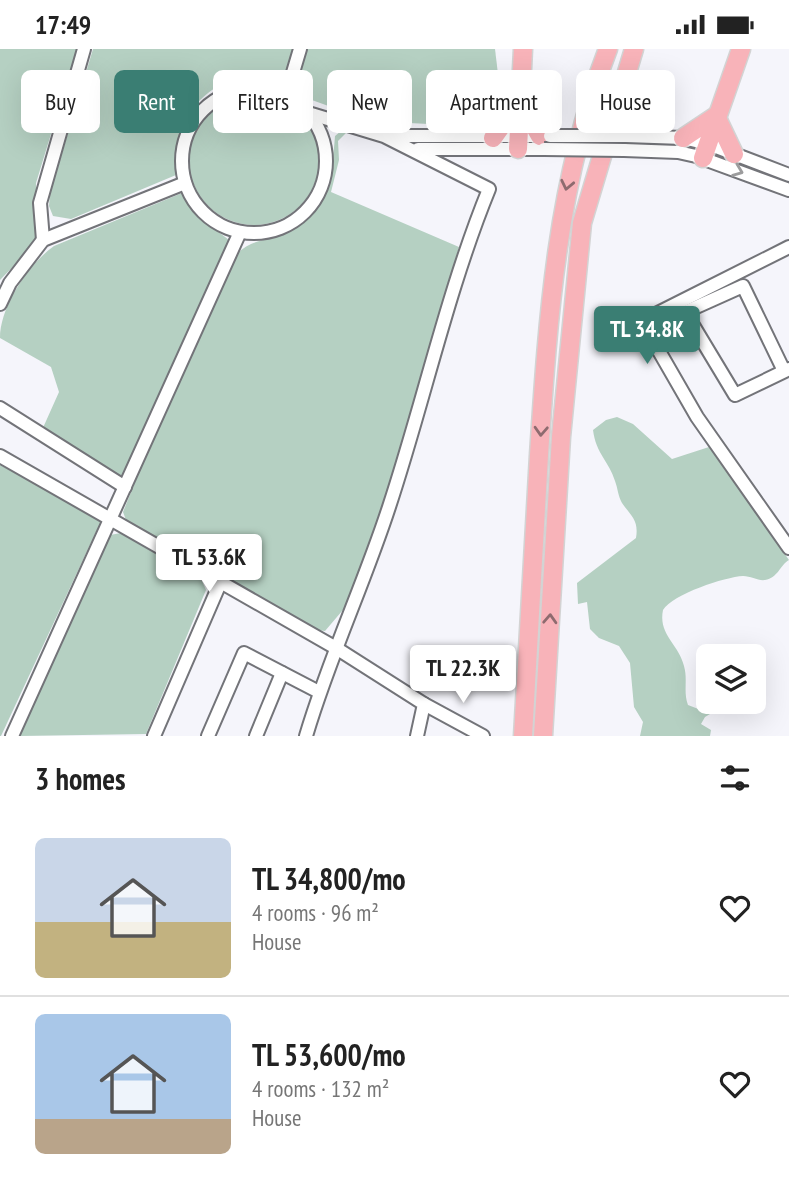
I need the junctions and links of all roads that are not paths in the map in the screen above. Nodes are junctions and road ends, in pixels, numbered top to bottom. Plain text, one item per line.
1 (84, 49) edge
2 (300, 49) edge
3 (523, 49) edge
4 (608, 49) edge
5 (634, 49) edge
6 (741, 49) edge
7 (294, 70) edge
8 (522, 70) edge
9 (213, 102) edge
10 (313, 115) edge
11 (716, 116) junction
12 (313, 120) edge
13 (497, 133) edge
14 (518, 133) edge
15 (541, 133) edge
16 (384, 136) junction
17 (494, 138) junction
18 (683, 138) junction
19 (545, 140) junction
20 (518, 143) junction
21 (414, 149) junction
22 (706, 151) junction
23 (734, 153) junction
24 (789, 175) edge
25 (185, 183) junction
26 (789, 190) edge
27 (240, 232) junction
28 (43, 240) junction
29 (789, 247) edge
30 (0, 304) edge
31 (787, 370) edge
32 (0, 408) edge
33 (0, 456) edge
34 (125, 487) junction
35 (110, 517) junction
36 (789, 548) edge
37 (221, 581) junction
38 (336, 648) junction
39 (282, 673) junction
40 (319, 692) junction
41 (424, 704) junction
42 (12, 736) edge
43 (153, 736) edge
44 (208, 736) edge
45 (256, 736) edge
46 (306, 736) edge
47 (417, 736) edge
48 (483, 736) edge
49 (523, 736) edge
50 (543, 736) edge

1 - 28 street
2 - 7 street
3 - 8 highway
4 -> 49 highway
50 -> 5 highway
6 - 11 highway
9 - 25 street
10 - 16 street
11 - 18 highway
11 - 22 highway
11 - 23 highway
12 - 27 street
13 - 17 highway
14 - 20 highway
15 - 19 highway
16 - 17 street
16 - 21 street
17 - 20 street
18 - 19 street, bridge
18 - 22 street
19 - 20 street
19 - 22 street, bridge
20 - 21 street
21 - 38 street
22 - 23 street
22 -> 26 street
23 - 24 street
25 - 27 street
25 - 28 street
27 - 34 street
28 - 30 street
29 - 36 street
31 - 31 street
32 - 34 street
33 - 35 street
34 - 35 street
35 - 37 street
35 - 42 street
37 - 38 street
37 - 43 street
38 - 40 street
38 - 41 street
39 - 40 street
39 - 44 street
39 - 45 street
40 - 46 street
41 - 47 street
41 - 48 street

